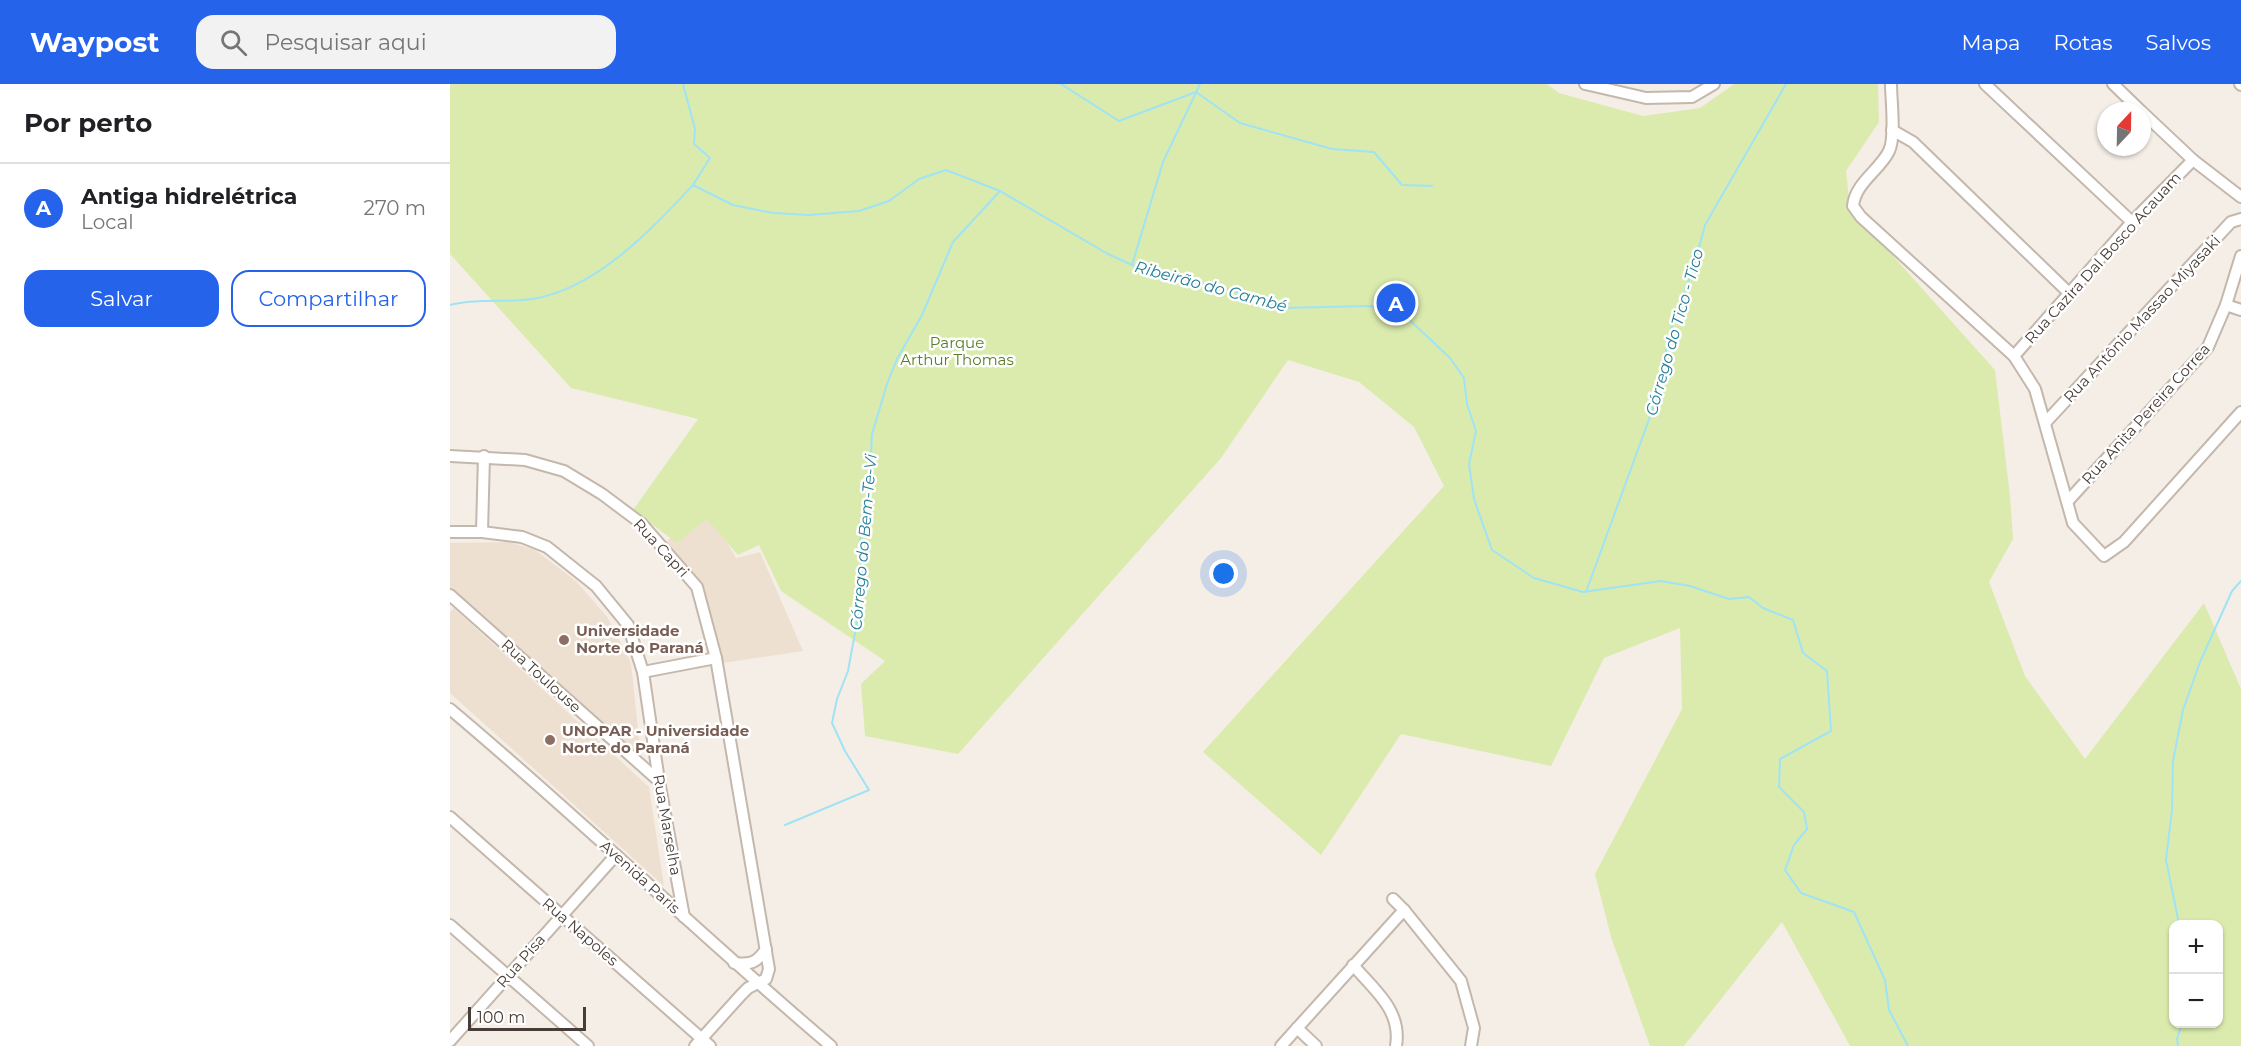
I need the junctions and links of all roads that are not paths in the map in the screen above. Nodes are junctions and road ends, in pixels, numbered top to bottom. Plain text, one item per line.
1 (1585, 84) edge
2 (1714, 84) edge
3 (1891, 84) edge
4 (1985, 84) edge
5 (2113, 84) edge
6 (2132, 102) edge
7 (2151, 120) edge
8 (1892, 130) junction
9 (2193, 160) junction
10 (2241, 197) edge
11 (2241, 219) edge
12 (2132, 222) junction
13 (2241, 255) edge
14 (2069, 293) junction
15 (2226, 305) junction
16 (2241, 310) edge
17 (2014, 356) junction
18 (2241, 411) edge
19 (2045, 423) junction
20 (450, 456) edge
21 (484, 456) junction
22 (2068, 501) junction
23 (450, 532) edge
24 (482, 532) junction
25 (450, 595) edge
26 (716, 658) junction
27 (644, 672) junction
28 (450, 709) edge
29 (660, 781) junction
30 (450, 817) edge
31 (616, 855) junction
32 (1393, 899) dead end
33 (1404, 910) junction
34 (561, 915) junction
35 (684, 917) junction
36 (450, 925) edge
37 (766, 949) junction
38 (733, 962) junction
39 (1353, 965) junction
40 (508, 976) junction
41 (757, 983) junction
42 (1297, 1028) junction
43 (450, 1041) edge
44 (702, 1044) edge
45 (588, 1046) edge
46 (831, 1046) edge
47 (1281, 1046) edge
48 (1316, 1046) edge
49 (1396, 1046) edge
50 (1471, 1046) edge

1 - 2 street
3 - 8 street
4 - 12 street
5 - 6 street
7 - 9 street
8 - 14 street
8 - 17 street
9 - 10 street
9 - 12 street, Rua Cazira Dal Bosco Acauam
11 - 19 street, Rua Antônio Massao Miyasaki
12 - 14 street, Rua Cazira Dal Bosco Acauam
13 - 15 street, Rua Anita Pereira Correa
14 - 17 street, Rua Cazira Dal Bosco Acauam
15 - 16 street
15 - 22 street, Rua Anita Pereira Correa
17 - 19 street
18 - 22 street
19 - 22 street
20 - 21 street, Rua Capri
21 - 24 street
21 - 26 street, Rua Capri
23 - 24 street, Rua Marselha
24 - 27 street, Rua Marselha
25 - 29 street, Rua Toulouse
26 - 27 street
26 - 37 street, Rua Capri
27 - 29 street, Rua Marselha
28 - 31 street, Avenida Paris
29 - 35 street, Rua Marselha
30 - 34 street, Rua Napoles
31 - 34 street, Rua Pisa
31 - 35 street, Avenida Paris
32 - 33 street
33 - 39 street
33 - 50 street
34 - 40 street, Rua Pisa
34 - 44 street, Rua Napoles
35 - 38 street, Avenida Paris
36 - 40 street
37 - 38 street
37 - 41 street, Rua Capri
38 - 41 street, Avenida Paris
39 - 42 street
39 - 49 street
40 - 43 street, Rua Pisa
40 - 45 street
41 - 44 street, Rua Capri
41 - 46 street, Avenida Paris
42 - 47 street
42 - 48 street

